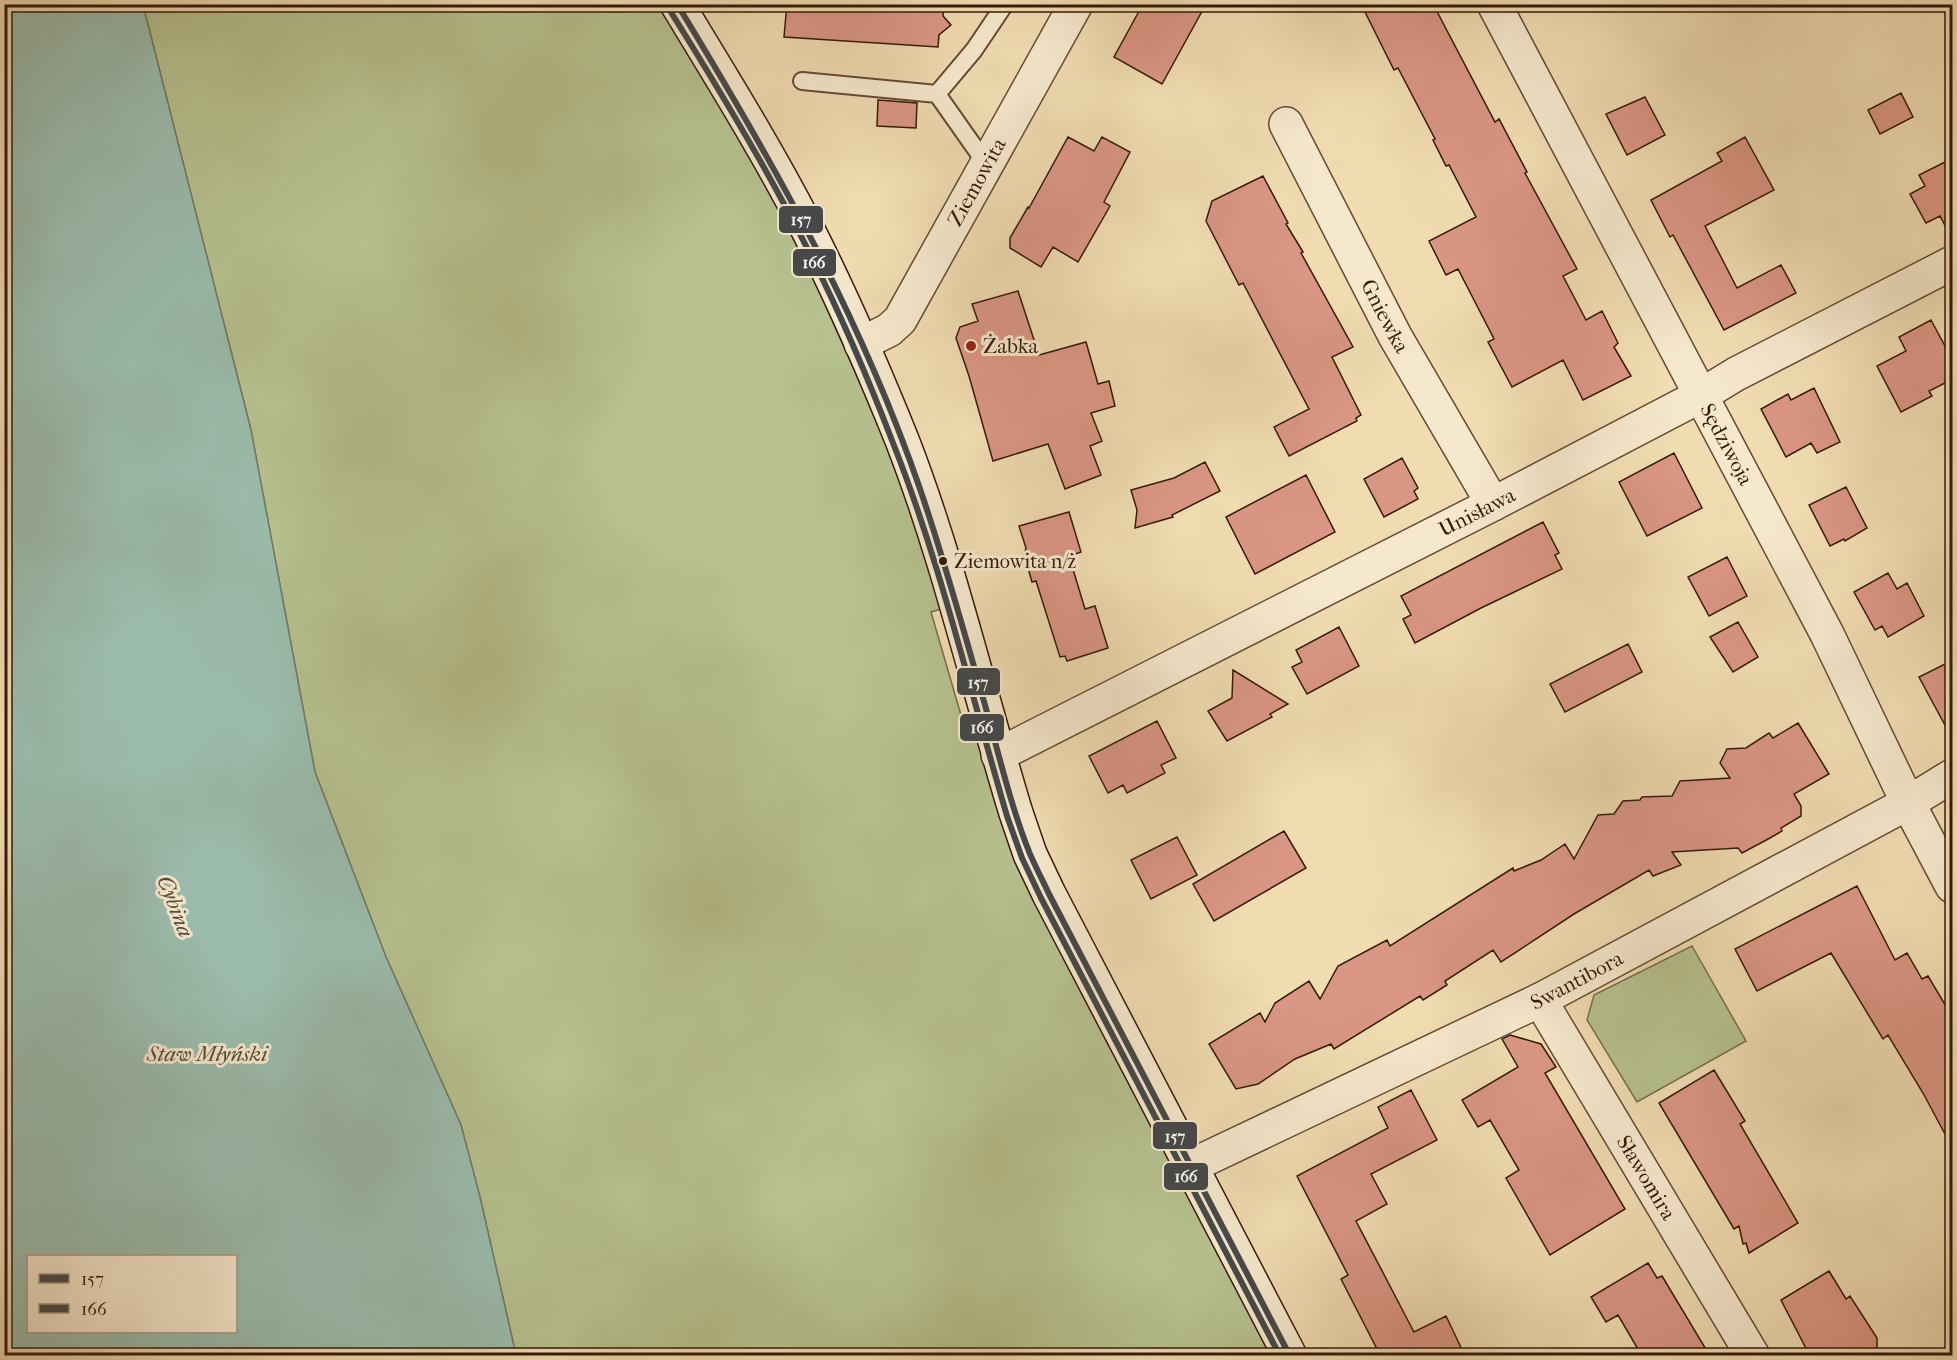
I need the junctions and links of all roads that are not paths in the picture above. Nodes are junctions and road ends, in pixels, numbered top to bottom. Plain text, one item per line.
1 (677, 4) edge
2 (1005, 4) edge
3 (1076, 4) edge
4 (1494, 4) edge
5 (801, 81) dead end
6 (937, 94) junction
7 (1286, 124) dead end
8 (987, 165) junction
9 (1953, 263) edge
10 (861, 344) junction
11 (1700, 396) junction
12 (1493, 504) junction
13 (998, 755) junction
14 (1953, 776) edge
15 (1908, 803) junction
16 (1953, 886) edge
17 (1540, 1000) junction
18 (1191, 1166) junction
19 (1290, 1356) edge
20 (1753, 1356) edge

1 - 10 street
2 - 6 lane
3 - 8 street, Ziemowita
4 - 11 street, Sędziwoja
5 - 6 lane
6 - 8 lane
7 - 12 street, Gniewka
8 - 10 street, Ziemowita
9 - 11 street, Unisława
10 - 13 street
11 - 12 street, Unisława
11 - 15 street, Sędziwoja
12 - 13 street, Unisława
13 - 18 street
14 - 15 street, Swantibora
15 - 16 street, Sędziwoja
15 - 17 street, Swantibora
17 - 18 street, Swantibora
17 - 20 street, Sławomira
18 - 19 street

